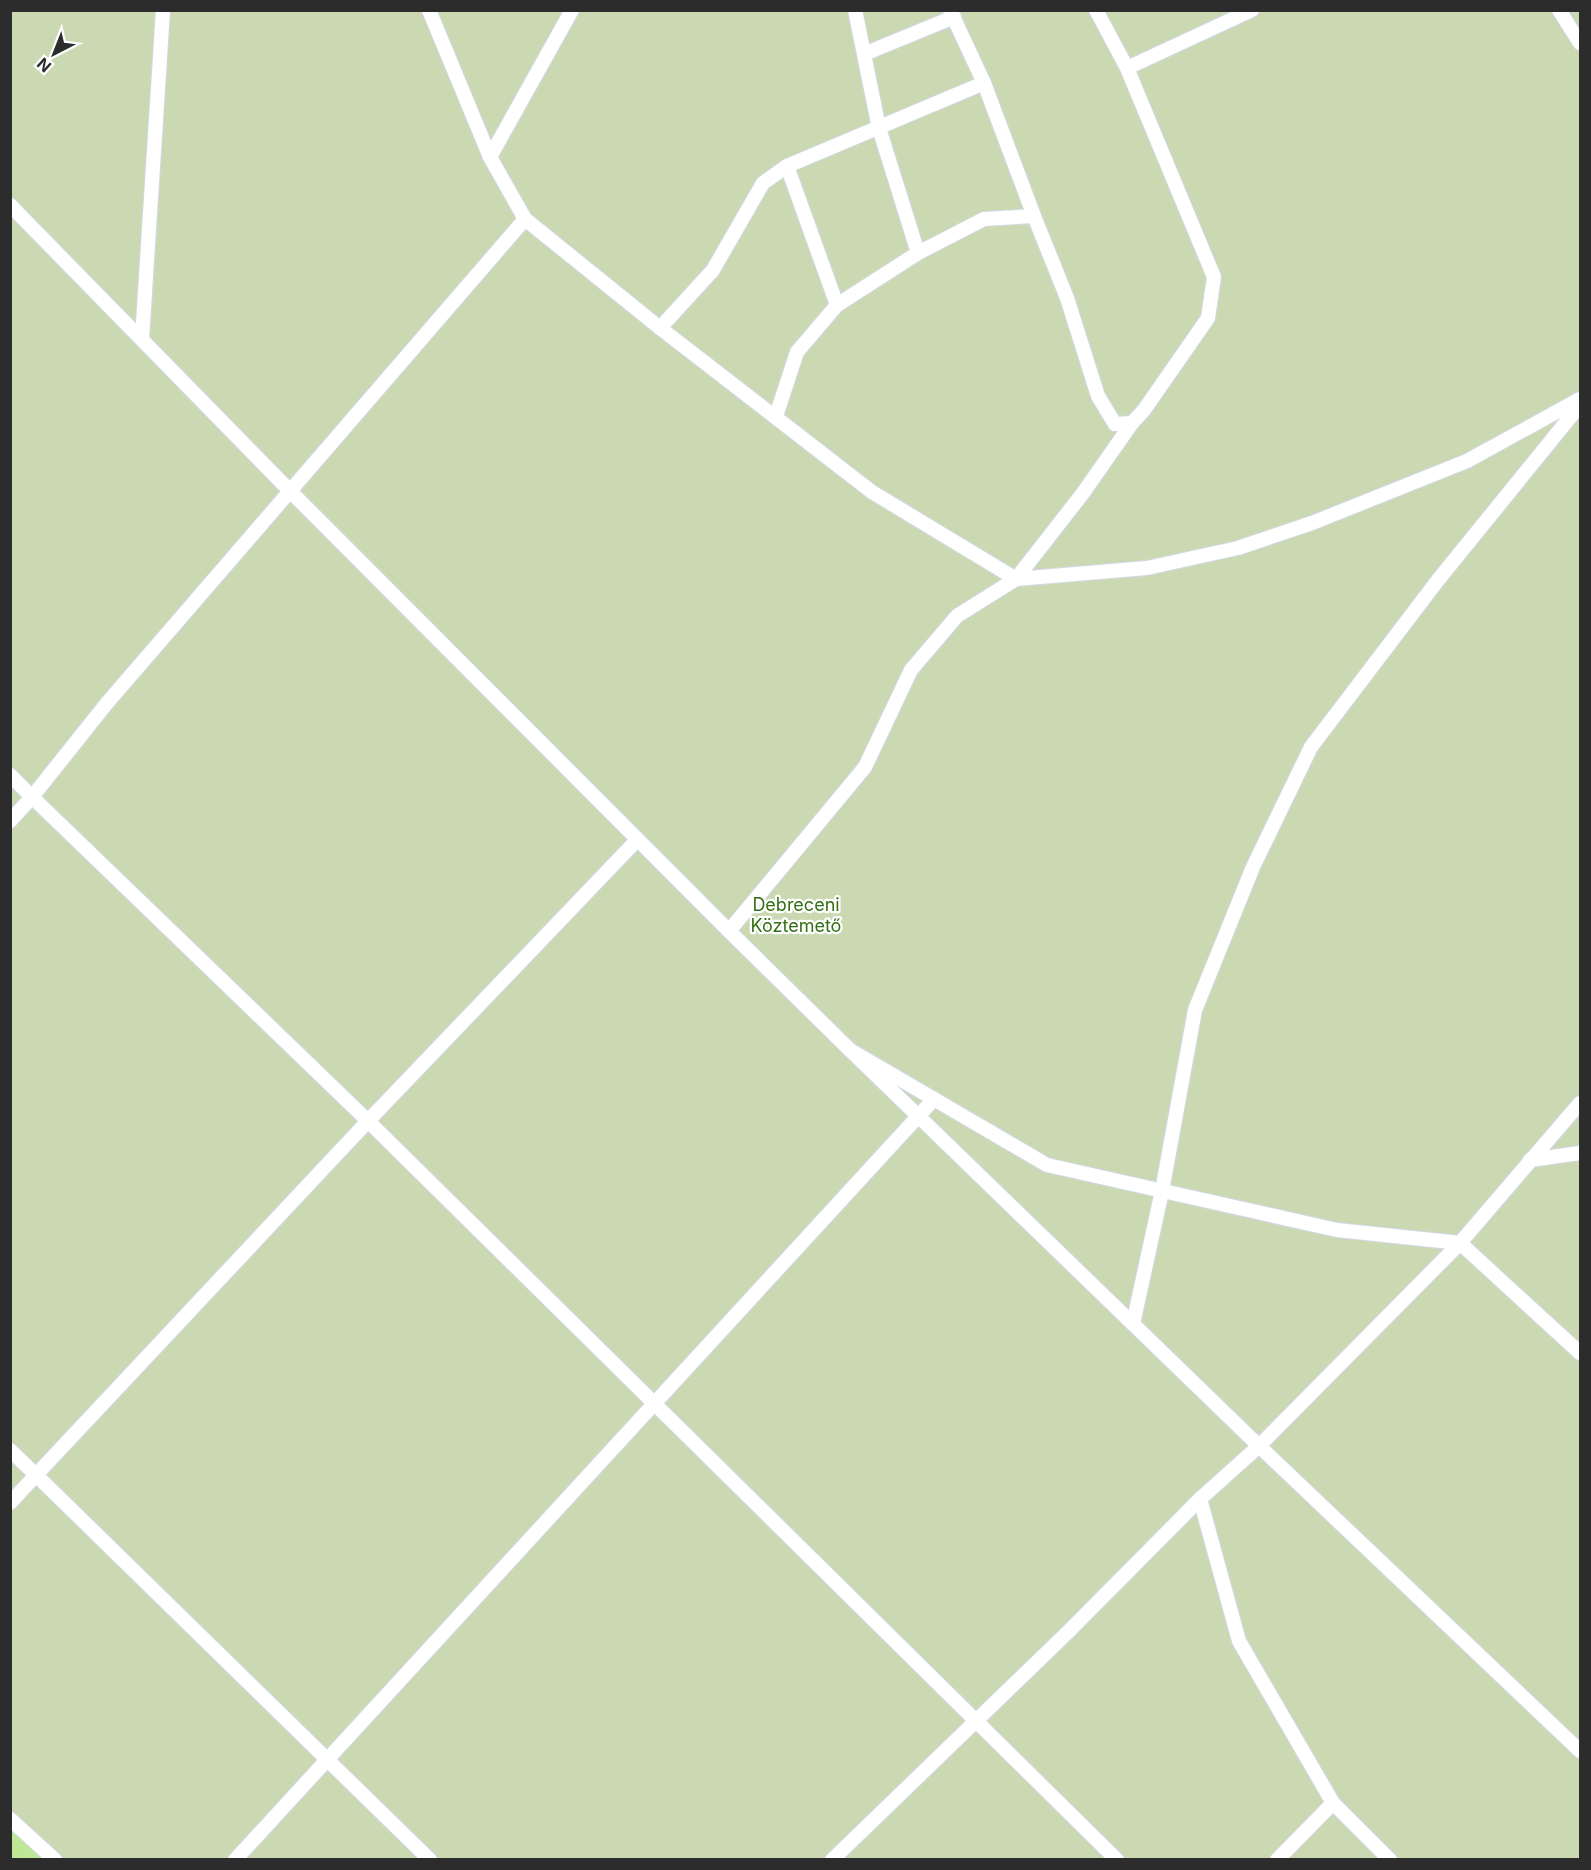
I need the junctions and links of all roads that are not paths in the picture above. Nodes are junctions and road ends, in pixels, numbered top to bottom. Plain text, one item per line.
1 (164, 10) edge
2 (429, 10) edge
3 (572, 10) edge
4 (855, 10) edge
5 (1095, 10) edge
6 (1252, 10) edge
7 (1559, 10) edge
8 (952, 14) edge
9 (1581, 43) edge
10 (864, 54) junction
11 (1127, 68) junction
12 (984, 83) junction
13 (879, 128) junction
14 (490, 157) junction
15 (787, 166) junction
16 (10, 205) edge
17 (1034, 216) junction
18 (525, 219) junction
19 (918, 253) junction
20 (837, 305) junction
21 (660, 328) junction
22 (142, 339) junction
23 (1581, 399) edge
24 (1581, 405) edge
25 (776, 417) junction
26 (1132, 423) junction
27 (290, 491) junction
28 (1017, 579) junction
29 (10, 775) edge
30 (32, 796) junction
31 (10, 821) edge
32 (637, 840) junction
33 (729, 931) junction
34 (850, 1050) junction
35 (934, 1099) junction
36 (1581, 1103) edge
37 (918, 1116) junction
38 (368, 1121) junction
39 (1581, 1154) edge
40 (1530, 1160) junction
41 (1162, 1191) junction
42 (1460, 1243) junction
43 (1133, 1324) junction
44 (1581, 1353) edge
45 (654, 1402) junction
46 (1259, 1446) junction
47 (10, 1450) edge
48 (36, 1475) junction
49 (1200, 1499) junction
50 (10, 1503) edge
51 (977, 1720) junction
52 (1581, 1751) edge
53 (327, 1760) junction
54 (1334, 1803) junction
55 (10, 1819) edge
56 (55, 1860) edge
57 (236, 1860) edge
58 (430, 1860) edge
59 (832, 1860) edge
60 (1117, 1860) edge
61 (1277, 1860) edge
62 (1390, 1860) edge

1 - 22 lane
2 - 14 lane
3 - 14 lane
4 - 10 lane
5 - 11 lane
6 - 11 lane
7 - 9 lane
8 - 10 lane
8 - 12 lane
10 - 13 lane
11 - 26 lane
12 - 13 lane
12 - 17 lane
13 - 15 lane
13 - 19 lane
14 - 18 lane
15 - 20 lane
15 - 21 lane
16 - 22 lane
17 - 19 lane
17 - 26 lane
18 - 21 lane
18 - 27 lane
19 - 20 lane
20 - 25 lane
21 - 25 lane
22 - 27 lane
23 - 28 lane
24 - 41 lane
25 - 28 lane
26 - 28 lane
27 - 30 lane
27 - 32 lane
28 - 33 lane
29 - 30 lane
30 - 31 lane
30 - 38 lane
32 - 33 lane
32 - 38 lane
33 - 34 lane
34 - 35 lane
34 - 37 lane
35 - 37 lane
35 - 41 lane
36 - 40 lane
37 - 43 lane
37 - 45 lane
38 - 45 lane
38 - 48 lane
39 - 40 lane
40 - 42 lane
41 - 42 lane
41 - 43 lane
42 - 44 lane
42 - 46 lane
43 - 46 lane
45 - 51 lane
45 - 53 lane
46 - 49 lane
46 - 52 lane
47 - 48 lane
48 - 50 lane
48 - 53 lane
49 - 51 lane
49 - 54 lane
51 - 59 lane
51 - 60 lane
53 - 57 lane
53 - 58 lane
54 - 61 lane
54 - 62 lane
55 - 56 lane

